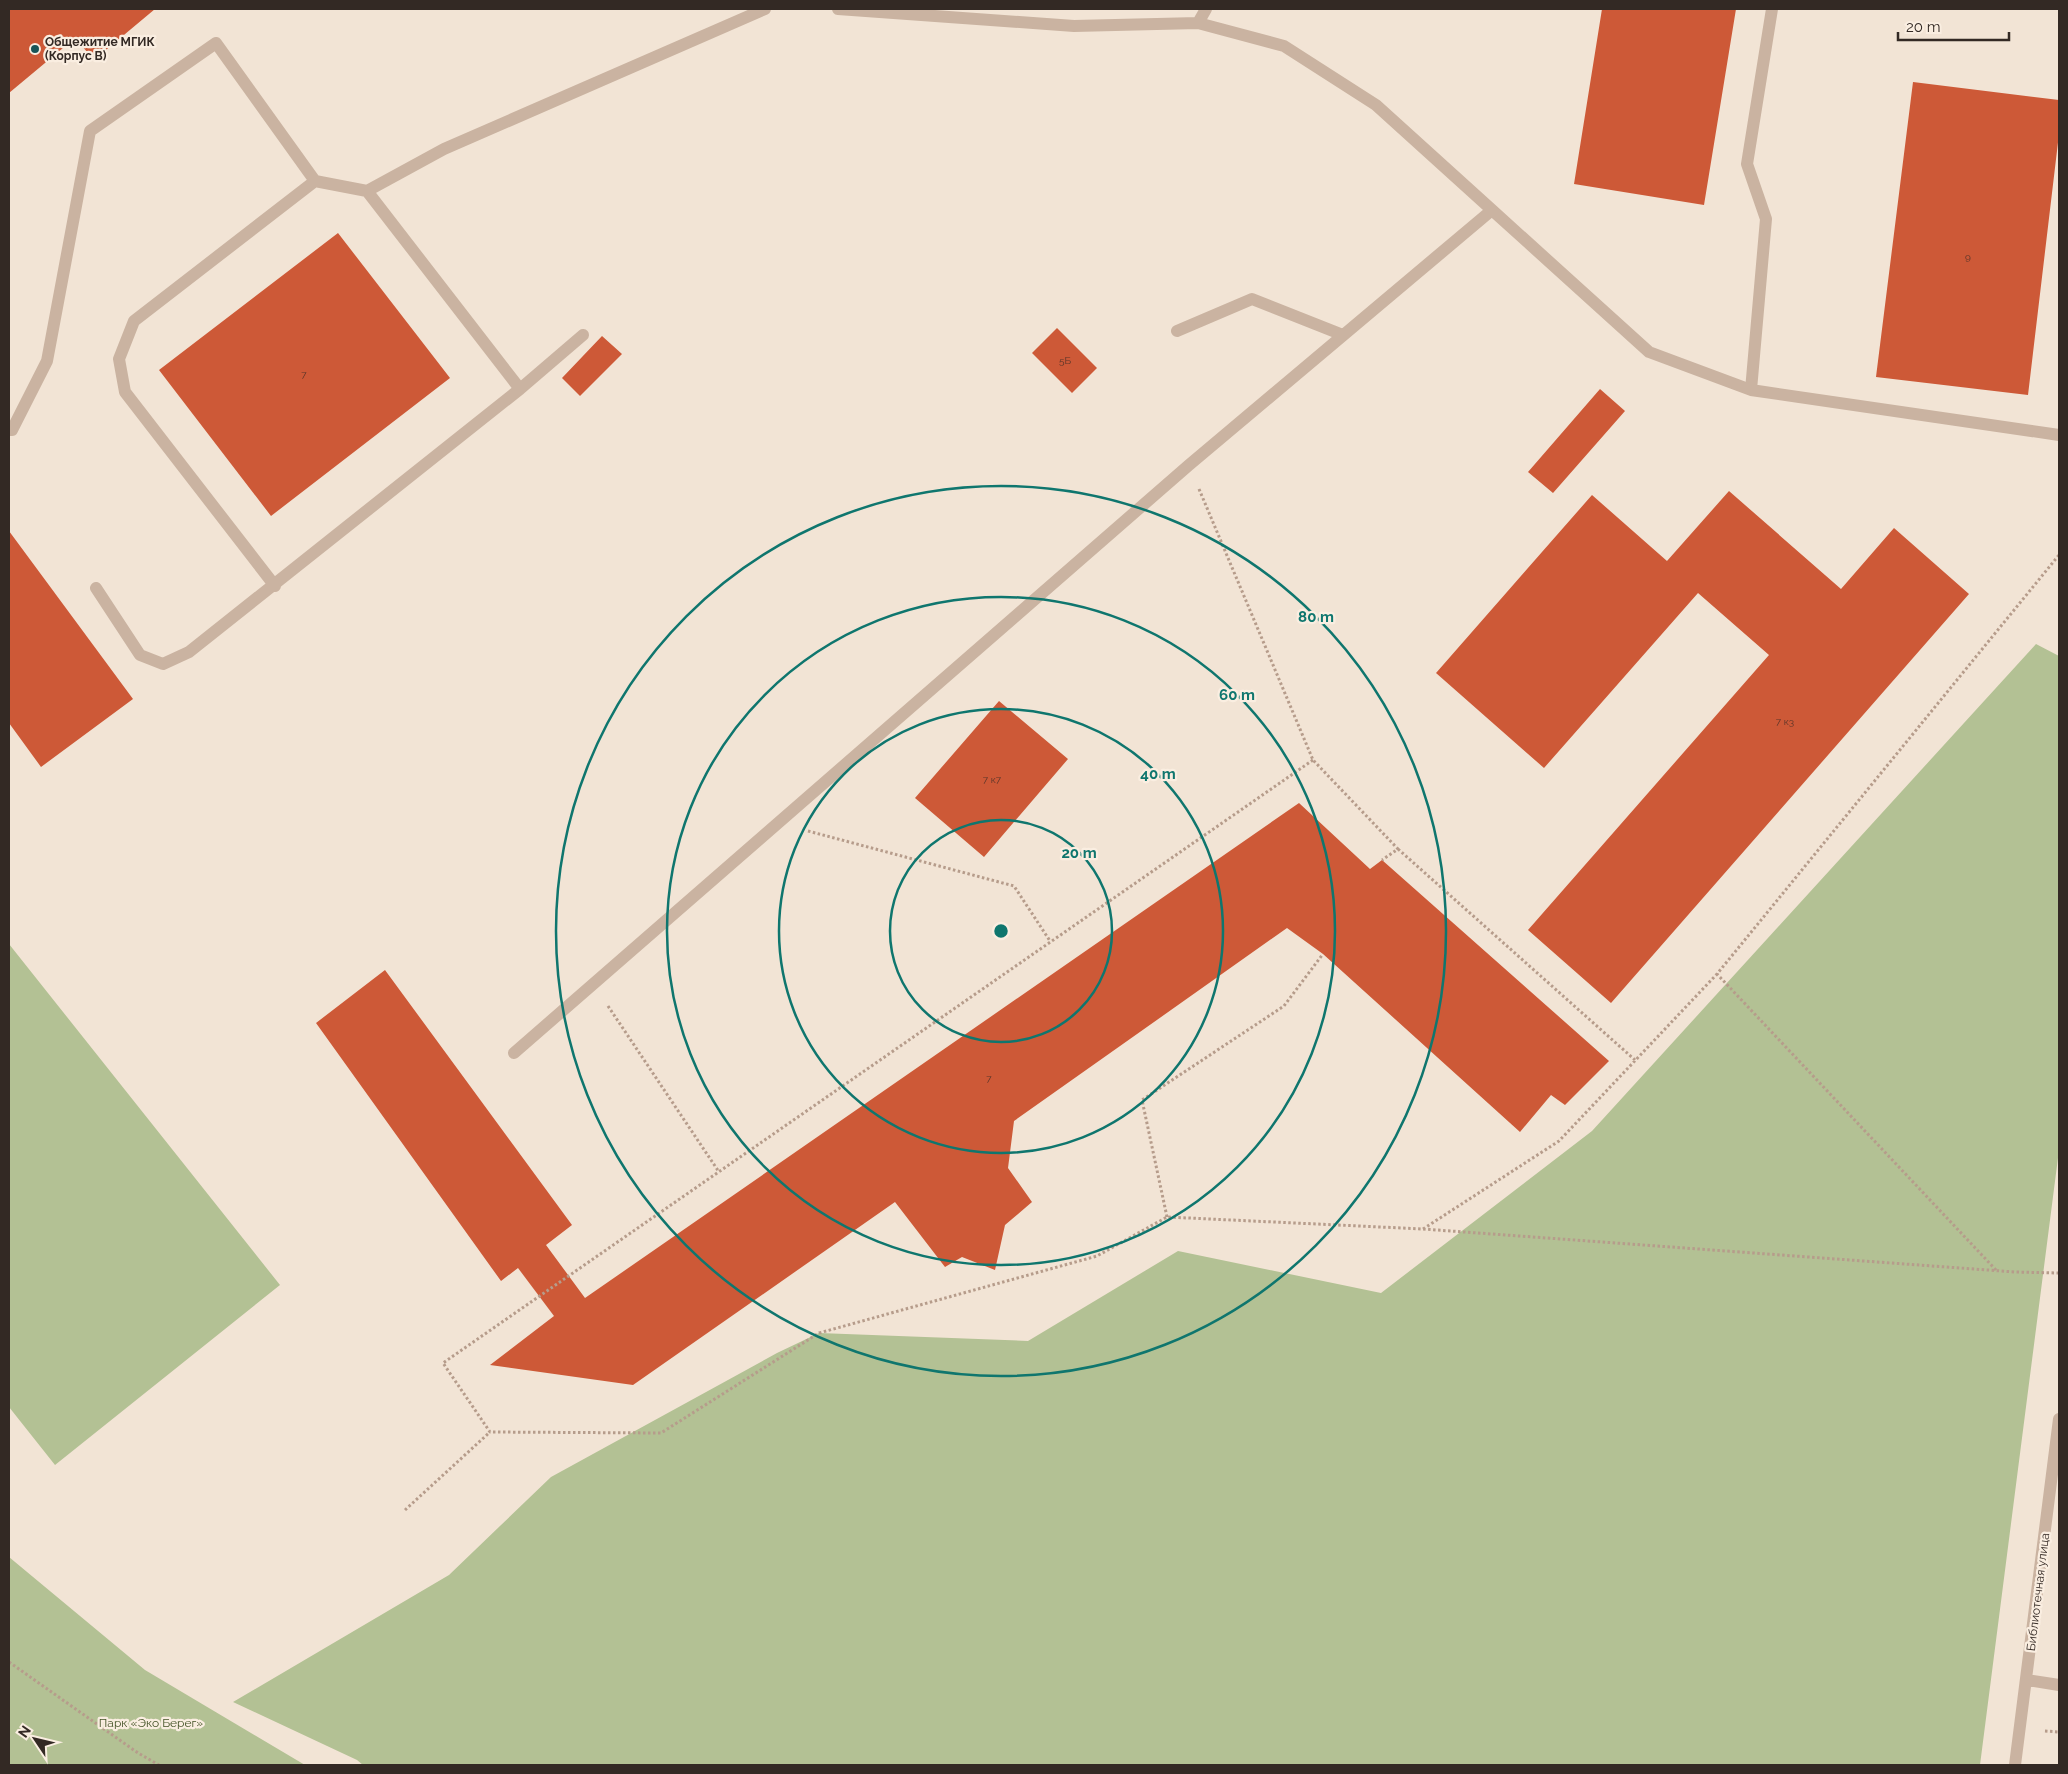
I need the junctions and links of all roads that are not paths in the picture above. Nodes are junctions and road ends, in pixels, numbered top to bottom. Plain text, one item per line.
1 (765, 9) edge
2 (838, 9) edge
3 (1206, 9) edge
4 (1772, 9) edge
5 (1198, 24) junction
6 (315, 181) junction
7 (367, 191) junction
8 (1492, 210) junction
9 (1177, 331) dead end
10 (583, 335) dead end
11 (1344, 335) junction
12 (520, 389) junction
13 (1751, 390) junction
14 (9, 430) edge
15 (2059, 435) edge
16 (274, 586) junction
17 (96, 588) dead end
18 (514, 1053) dead end
19 (2059, 1419) edge
20 (2027, 1680) junction
21 (2059, 1685) edge
22 (2015, 1765) edge

1 - 7 street
2 - 5 street
3 - 5 street
4 - 13 street
5 - 8 street
6 - 7 street
6 - 14 street
6 - 16 street
7 - 12 street
8 - 11 street
8 - 13 street
9 - 11 street
10 - 12 street
11 - 18 street
12 - 16 street
13 - 15 street
16 - 17 street
19 - 20 street, Библиотечная улица
20 - 21 street
20 - 22 street, Библиотечная улица

